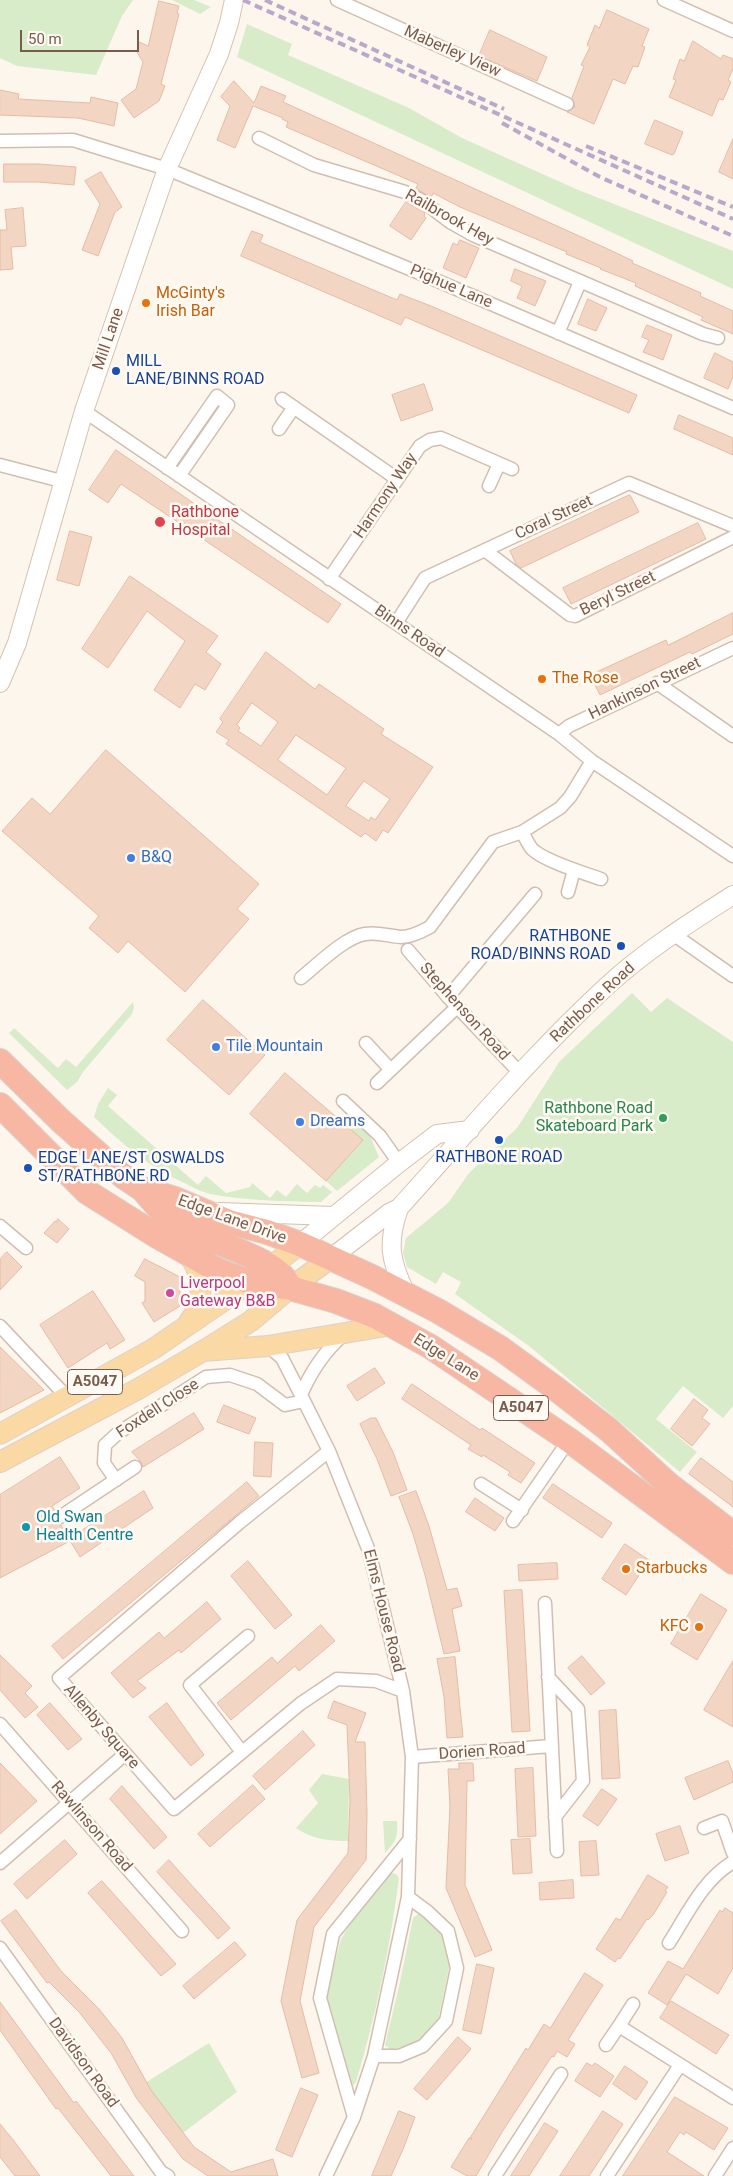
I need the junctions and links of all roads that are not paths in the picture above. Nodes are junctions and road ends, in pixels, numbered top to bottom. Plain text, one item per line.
1 (336, 0) edge
2 (664, 0) edge
3 (232, 8) edge
4 (733, 31) edge
5 (567, 104) dead end
6 (281, 134) dead end
7 (259, 138) dead end
8 (0, 141) edge
9 (276, 146) junction
10 (167, 169) junction
11 (580, 282) junction
12 (558, 333) junction
13 (718, 338) dead end
14 (282, 399) dead end
15 (294, 407) junction
16 (733, 408) edge
17 (84, 411) junction
18 (279, 428) dead end
19 (499, 464) junction
20 (0, 465) edge
21 (167, 468) junction
22 (512, 469) dead end
23 (179, 476) junction
24 (397, 479) junction
25 (65, 482) junction
26 (489, 486) dead end
27 (733, 526) edge
28 (733, 537) edge
29 (486, 551) junction
30 (329, 579) junction
31 (396, 623) junction
32 (733, 648) edge
33 (0, 683) edge
34 (657, 683) junction
35 (559, 734) junction
36 (733, 736) edge
37 (592, 761) junction
38 (522, 832) junction
39 (733, 856) edge
40 (574, 870) junction
41 (601, 879) dead end
42 (568, 892) dead end
43 (535, 894) dead end
44 (733, 895) edge
45 (673, 934) junction
46 (408, 950) dead end
47 (733, 976) edge
48 (301, 978) dead end
49 (448, 997) junction
50 (457, 1007) junction
51 (366, 1043) dead end
52 (0, 1060) edge
53 (390, 1069) junction
54 (520, 1073) junction
55 (377, 1083) dead end
56 (343, 1101) dead end
57 (0, 1105) edge
58 (470, 1130) junction
59 (399, 1163) junction
60 (142, 1189) junction
61 (399, 1208) junction
62 (204, 1212) junction
63 (333, 1216) junction
64 (0, 1226) edge
65 (300, 1244) junction
66 (26, 1248) dead end
67 (189, 1255) junction
68 (331, 1258) junction
69 (271, 1267) junction
70 (251, 1282) junction
71 (290, 1288) junction
72 (405, 1292) junction
73 (392, 1325) junction
74 (0, 1326) edge
75 (187, 1326) junction
76 (346, 1332) junction
77 (268, 1346) junction
78 (203, 1351) junction
79 (103, 1377) junction
80 (67, 1397) junction
81 (303, 1398) junction
82 (116, 1399) junction
83 (0, 1434) edge
84 (569, 1440) junction
85 (329, 1451) junction
86 (0, 1462) edge
87 (134, 1468) dead end
88 (116, 1480) junction
89 (481, 1484) dead end
90 (522, 1510) junction
91 (60, 1517) dead end
92 (513, 1521) dead end
93 (733, 1534) edge
94 (733, 1562) edge
95 (545, 1603) dead end
96 (248, 1636) dead end
97 (548, 1677) junction
98 (404, 1691) junction
99 (0, 1724) edge
100 (551, 1746) junction
101 (242, 1752) junction
102 (124, 1755) junction
103 (412, 1757) junction
104 (69, 1802) junction
105 (555, 1817) junction
106 (728, 1819) edge
107 (704, 1828) dead end
108 (410, 1839) junction
109 (557, 1851) dead end
110 (733, 1853) edge
111 (733, 1862) edge
112 (0, 1863) edge
113 (408, 1897) junction
114 (182, 1931) dead end
115 (669, 1943) dead end
116 (0, 1948) edge
117 (633, 2004) dead end
118 (619, 2026) junction
119 (606, 2045) dead end
120 (374, 2056) junction
121 (680, 2065) junction
122 (561, 2074) dead end
123 (733, 2098) edge
124 (354, 2117) junction
125 (733, 2148) edge
126 (168, 2176) edge
127 (326, 2176) edge
128 (495, 2176) edge
129 (608, 2176) edge
130 (715, 2176) edge

1 - 5 street, Maberley View
2 - 4 street
3 - 10 main road, Mill Lane
6 - 9 street
7 - 9 street, Railbrook Hey
8 - 10 street, Pighue Lane
9 - 11 street, Railbrook Hey
10 - 12 street, Pighue Lane
10 - 17 main road, Mill Lane
11 - 12 street
11 - 13 street, Railbrook Hey
12 - 16 street, Pighue Lane
14 - 15 street
15 - 18 street
15 - 24 street
17 - 21 street, Binns Road
17 - 25 main road, Mill Lane
19 - 22 street, Harmony Way
19 - 24 street, Harmony Way
19 - 26 street
20 - 25 street
21 - 23 street, Binns Road
21 - 23 street
23 - 30 street, Binns Road
24 - 30 street, Harmony Way
25 - 33 main road, Mill Lane
27 - 29 street, Coral Street
28 - 29 street, Beryl Street
29 - 31 street, Coral Street
30 - 31 street, Binns Road
31 - 35 street, Binns Road
32 - 34 street, Hankinson Street
34 - 35 street, Hankinson Street
34 - 36 street
35 - 37 street, Binns Road
37 - 38 street
37 - 39 street, Binns Road
38 - 40 street
38 - 48 street
40 - 41 street
40 - 42 street
43 - 49 street
44 - 45 main road, Rathbone Road
45 - 47 street
45 - 54 main road, Rathbone Road
46 - 49 street, Stephenson Road
49 - 50 street, Stephenson Road
50 - 53 street
50 - 54 street, Stephenson Road
51 - 53 street
52 - 60 highway, Edge Lane Drive
53 - 55 street
54 - 58 main road, Rathbone Road
56 - 59 street
57 - 67 highway
58 - 59 main road
58 - 61 main road, Rathbone Road
59 - 63 main road
60 - 62 highway, Edge Lane Drive
60 - 69 highway
61 - 68 main road, Rathbone Road
61 - 72 main road
62 - 63 main road
62 - 65 highway, Edge Lane Drive
63 - 65 main road
64 - 66 street
65 - 68 highway, Edge Lane Drive
65 - 69 main road, A5047
67 - 70 highway
67 - 75 main road
68 - 71 main road, A5047
68 - 72 highway, A5047
69 - 70 main road, A5047
69 - 71 highway
70 - 71 highway
70 - 75 main road, A5047
71 - 73 highway, Edge Lane / A5047
71 - 78 main road, A5047
72 - 93 highway, A5047
73 - 76 main road
73 - 84 highway, Edge Lane / A5047
74 - 80 street
75 - 79 main road, A5047
76 - 77 main road
76 - 81 street
77 - 78 main road
77 - 81 street, Elms House Road
78 - 82 main road, A5047
79 - 80 main road, A5047
79 - 82 main road, A5047
80 - 83 main road, A5047
81 - 85 street, Elms House Road
81 - 88 street, Foxdell Close
82 - 86 main road, A5047
84 - 90 street
84 - 94 highway, Edge Lane / A5047
85 - 98 street, Elms House Road
85 - 102 street, Allenby Square
87 - 88 street
88 - 91 street
89 - 90 street
90 - 92 street
95 - 97 street
96 - 101 street
97 - 100 street
97 - 105 street
98 - 101 street, Allenby Square
98 - 103 street, Elms House Road
99 - 104 street, Rawlinson Road
100 - 103 street, Dorien Road
100 - 105 street
101 - 102 street, Allenby Square
102 - 104 street
103 - 108 street, Elms House Road
104 - 112 street
104 - 114 street, Rawlinson Road
105 - 109 street
106 - 107 street
106 - 110 street
108 - 113 street, Elms House Road
108 - 124 street
111 - 115 street
113 - 120 street, Elms House Road
113 - 120 street
116 - 126 street, Davidson Road
117 - 118 street
118 - 119 street
118 - 121 street
120 - 124 street, Elms House Road
121 - 123 street
121 - 129 street
122 - 128 street
124 - 127 street, Elms House Road
125 - 130 street

